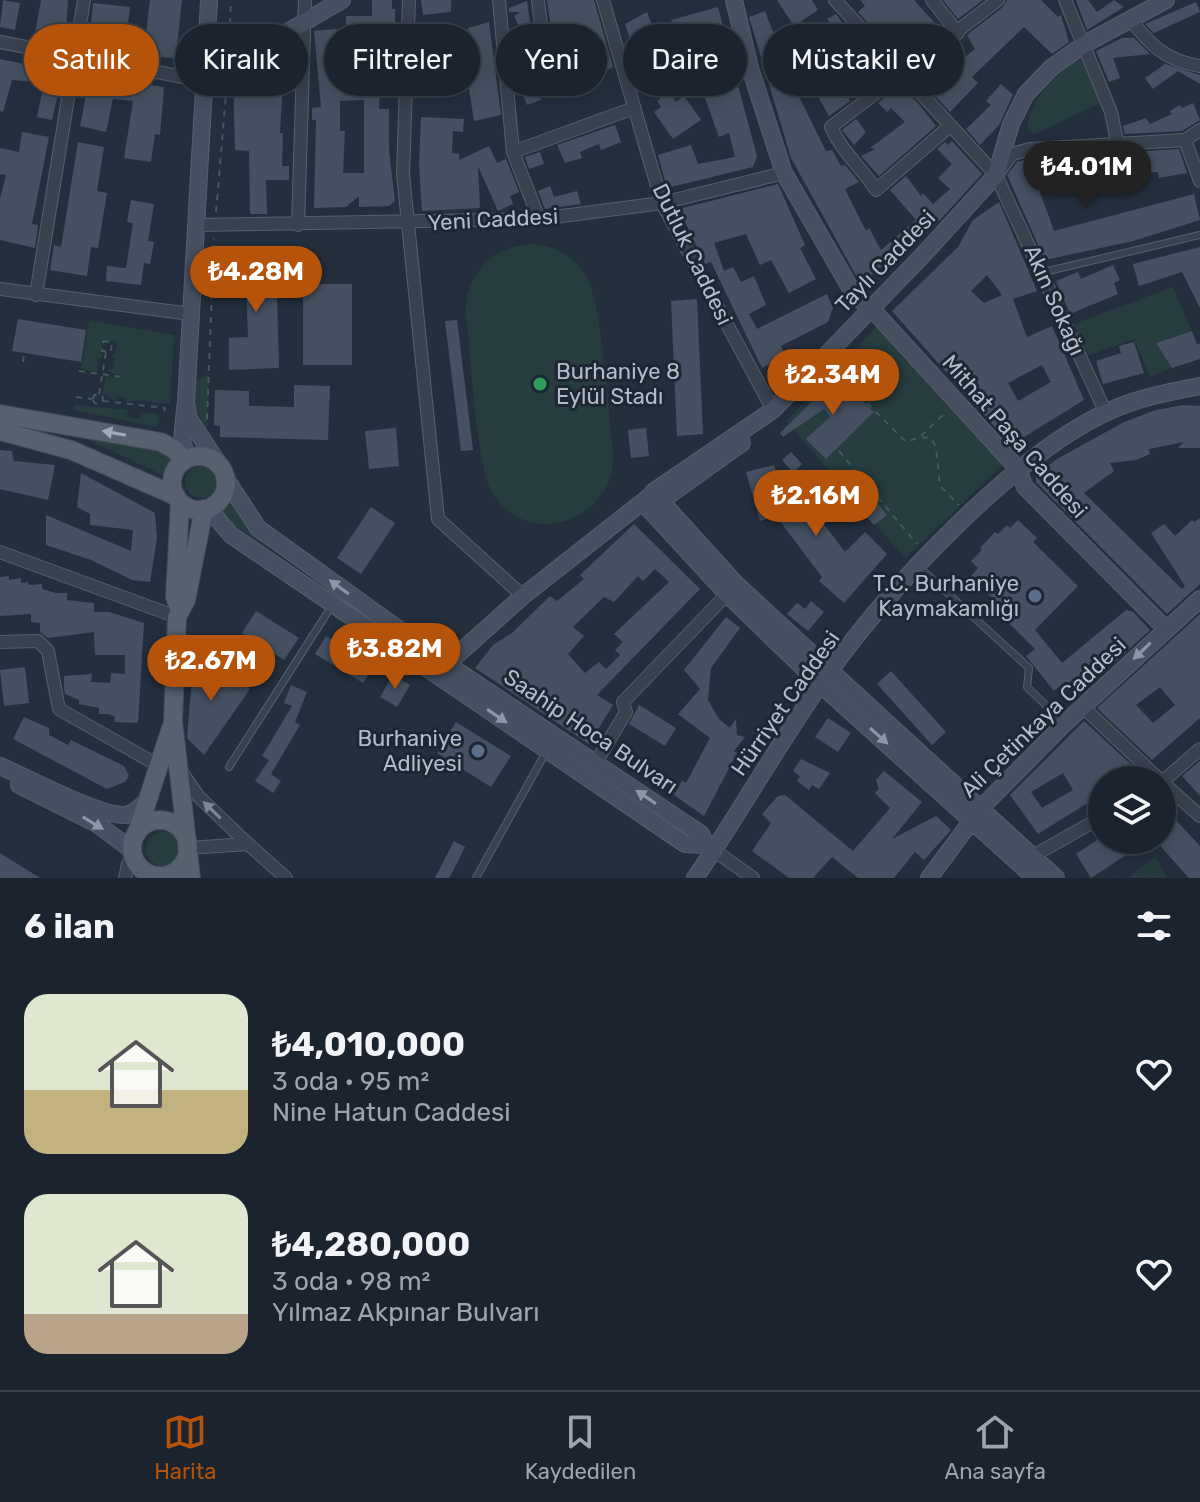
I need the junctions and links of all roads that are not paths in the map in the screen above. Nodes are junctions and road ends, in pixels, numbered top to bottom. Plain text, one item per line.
1 (84, 0) edge
2 (209, 0) edge
3 (305, 0) edge
4 (342, 0) edge
5 (409, 0) edge
6 (499, 0) edge
7 (538, 0) edge
8 (603, 0) edge
9 (734, 0) edge
10 (855, 0) edge
11 (932, 0) edge
12 (998, 0) edge
13 (1065, 0) edge
14 (1166, 0) edge
15 (840, 4) edge
16 (1130, 19) junction
17 (304, 20) junction
18 (81, 24) edge
19 (208, 24) edge
20 (297, 24) edge
21 (541, 24) edge
22 (857, 24) edge
23 (951, 24) edge
24 (964, 28) edge
25 (0, 42) edge
26 (1083, 45) junction
27 (24, 47) edge
28 (1200, 66) edge
29 (70, 96) edge
30 (203, 96) edge
31 (874, 96) edge
32 (921, 96) edge
33 (634, 108) junction
34 (950, 126) junction
35 (1200, 130) edge
36 (1185, 140) junction
37 (1118, 146) junction
38 (513, 152) junction
39 (784, 173) junction
40 (996, 175) junction
41 (1200, 181) edge
42 (662, 203) junction
43 (539, 219) junction
44 (406, 222) junction
45 (197, 225) junction
46 (298, 225) junction
47 (1200, 235) edge
48 (1044, 272) junction
49 (0, 289) edge
50 (36, 295) junction
51 (871, 308) junction
52 (191, 314) junction
53 (1200, 386) edge
54 (186, 402) junction
55 (773, 410) junction
56 (1106, 413) junction
57 (0, 414) edge
58 (0, 431) edge
59 (186, 460) junction
60 (1018, 469) junction
61 (223, 472) junction
62 (178, 499) junction
63 (653, 499) junction
64 (206, 508) junction
65 (0, 552) edge
66 (918, 566) junction
67 (731, 589) junction
68 (523, 596) junction
69 (1200, 599) edge
70 (333, 604) junction
71 (178, 613) junction
72 (1166, 629) junction
73 (0, 642) edge
74 (447, 664) junction
75 (824, 678) junction
76 (1083, 707) junction
77 (173, 721) junction
78 (1064, 724) junction
79 (1200, 749) edge
80 (547, 750) junction
81 (595, 764) junction
82 (0, 766) edge
83 (1145, 766) edge
84 (161, 767) junction
85 (229, 767) dead end
86 (1176, 769) edge
87 (181, 771) junction
88 (0, 775) edge
89 (1176, 794) edge
90 (151, 796) junction
91 (976, 813) junction
92 (1200, 816) edge
93 (1088, 825) edge
94 (248, 844) junction
95 (134, 847) junction
96 (188, 848) junction
97 (710, 848) junction
98 (1033, 856) junction
99 (150, 875) edge
100 (125, 878) edge
101 (191, 878) edge
102 (286, 878) edge
103 (476, 878) edge
104 (695, 878) edge
105 (753, 878) edge
106 (929, 878) edge
107 (1035, 878) edge
108 (1056, 878) edge

1 - 18 street
2 - 19 street
3 - 17 street
4 - 17 street
5 - 44 street
6 - 38 street
7 - 21 street
8 - 33 street, Dutluk Caddesi
9 - 39 street, Mithat Paşa Caddesi
10 - 15 street
11 - 23 street
12 - 24 street
13 - 26 street
14 - 16 street
15 - 22 street, Akın Sokağı
16 - 26 street
16 - 28 street
17 - 20 street
17 - 46 street
25 - 27 street
26 - 37 street
26 - 40 street
29 - 50 street
30 - 45 street
31 - 34 street
32 - 34 street, Akın Sokağı
33 - 38 street
33 - 42 street, Dutluk Caddesi
34 - 40 street, Akın Sokağı
35 - 36 street
36 - 37 street
36 - 41 street
37 - 40 street
38 - 43 street
39 - 42 street, Yeni Caddesi
39 - 51 street, Mithat Paşa Caddesi
40 - 48 street, Akın Sokağı
40 - 51 street, Taylı Caddesi
42 - 43 street, Yeni Caddesi
42 - 55 street, Dutluk Caddesi
43 - 44 street, Yeni Caddesi
44 - 46 street, Yeni Caddesi
44 - 68 street
45 - 46 street, Yeni Caddesi
45 - 52 street
47 - 48 lane
48 - 56 street, Akın Sokağı
49 - 50 street
50 - 52 street
51 - 55 street, Taylı Caddesi
51 - 60 street, Mithat Paşa Caddesi
52 - 54 street
53 - 56 street, Hürriyet Caddesi
54 - 59 street
54 - 61 street, Saahip Hoca Bulvarı
55 - 63 street, Taylı Caddesi
56 - 60 street, Hürriyet Caddesi
59 -> 57 main road
58 - 62 main road
59 - 61 main road
59 - 62 main road
60 - 66 street, Hürriyet Caddesi
60 - 72 street, Mithat Paşa Caddesi
61 - 64 main road
74 -> 61 street, Saahip Hoca Bulvarı
62 - 64 main road
62 - 71 main road
63 - 67 street
63 - 68 street
64 - 70 street, Saahip Hoca Bulvarı
64 - 71 main road
65 - 71 street
66 - 75 street, Hürriyet Caddesi
66 - 78 lane
67 - 75 street
67 - 81 street
68 - 74 street
69 - 72 street, Ali Çetinkaya Caddesi
70 -> 80 street, Saahip Hoca Bulvarı
70 - 85 lane
71 - 77 main road
72 -> 76 street, Ali Çetinkaya Caddesi
73 - 84 street
74 - 81 street, Saahip Hoca Bulvarı
75 - 91 street
75 - 97 street, Hürriyet Caddesi
76 - 78 street, Ali Çetinkaya Caddesi
76 - 83 street
77 - 84 main road
77 - 87 main road
78 - 91 street, Ali Çetinkaya Caddesi
79 - 86 street
80 - 97 street, Saahip Hoca Bulvarı
80 - 103 lane
97 -> 81 street, Saahip Hoca Bulvarı
82 - 90 street
84 - 90 main road
94 -> 87 street
87 - 96 main road
88 -> 95 street
89 - 92 street
90 - 95 main road
91 - 98 street
91 - 106 street, Ali Çetinkaya Caddesi
91 - 107 street
93 - 98 street
94 - 96 street
94 - 102 street
95 - 96 main road
95 - 99 main road
95 - 100 street
96 - 99 main road
96 - 101 main road
97 - 104 street, Hürriyet Caddesi
97 - 105 street
98 - 108 street

